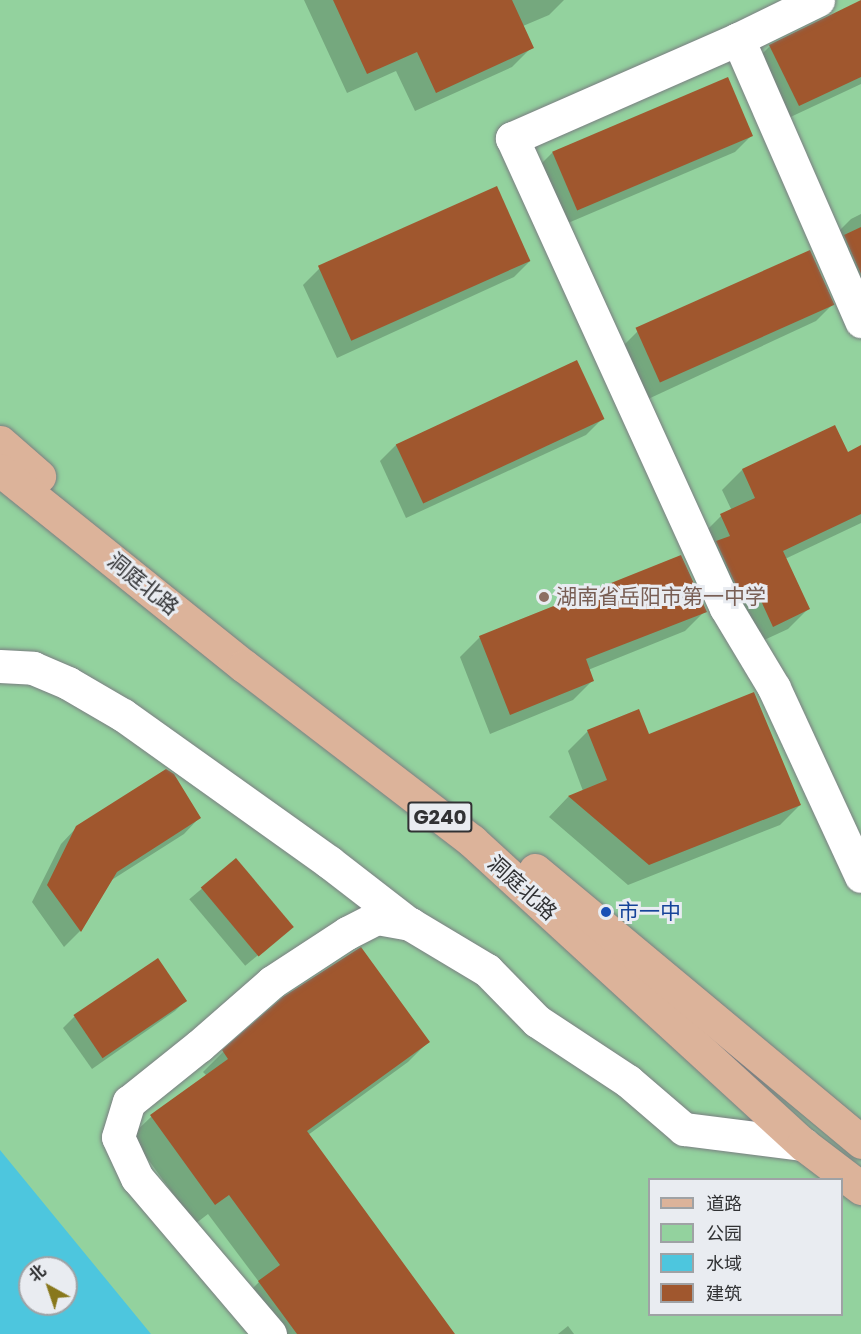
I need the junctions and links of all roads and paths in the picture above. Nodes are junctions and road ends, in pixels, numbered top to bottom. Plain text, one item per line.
1 (818, 0) edge
2 (738, 39) junction
3 (861, 321) edge
4 (0, 442) edge
5 (0, 470) edge
6 (0, 666) edge
7 (861, 876) edge
8 (410, 924) junction
9 (861, 1142) edge
10 (803, 1144) junction
11 (861, 1188) edge
12 (270, 1334) edge

1 - 2 street
2 - 3 street
2 - 7 street
4 - 9 main road, 洞庭北路 / G240
5 - 10 main road, 洞庭北路 / G240
6 - 8 street
8 - 10 street
8 - 12 street
10 - 11 main road, 洞庭北路 / G240

